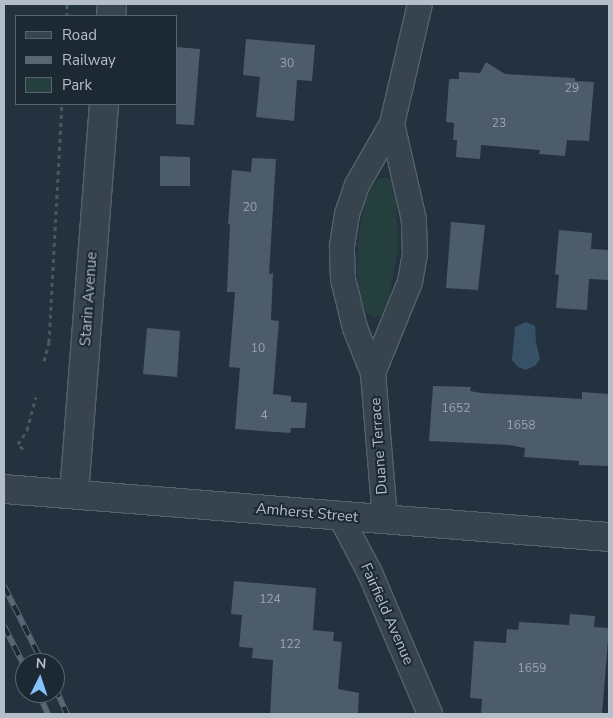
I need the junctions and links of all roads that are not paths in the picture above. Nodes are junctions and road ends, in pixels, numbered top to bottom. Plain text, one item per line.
1 (420, 4) edge
2 (104, 105) edge
3 (392, 124) junction
4 (373, 372) junction
5 (12, 490) edge
6 (74, 494) junction
7 (340, 516) junction
8 (385, 519) junction
9 (609, 537) edge
10 (430, 714) edge

1 - 3 street, Duane Terrace
2 - 6 street, Starin Avenue
3 - 4 street, Duane Terrace
3 - 4 street, Duane Terrace
4 - 8 street, Duane Terrace
5 - 6 street, Amherst Street
6 - 7 street, Amherst Street
7 - 8 street, Amherst Street
7 - 10 street, Fairfield Avenue
8 - 9 street, Amherst Street

